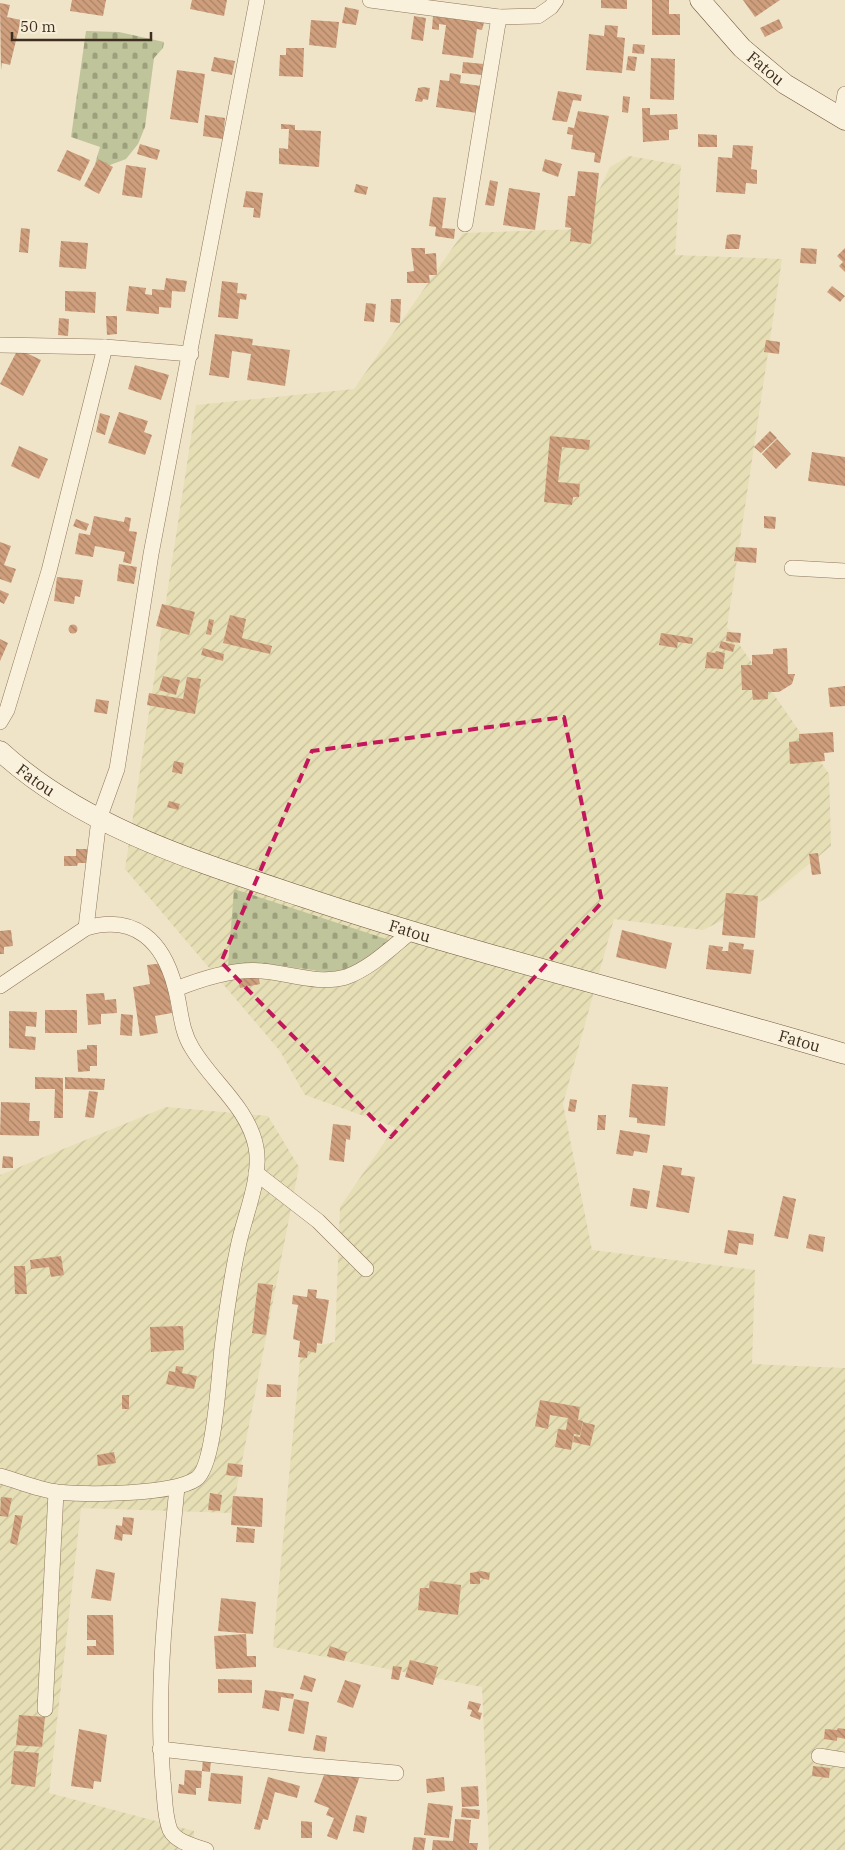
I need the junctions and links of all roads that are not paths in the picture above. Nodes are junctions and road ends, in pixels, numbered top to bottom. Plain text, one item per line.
1 (257, 0) edge
2 (370, 0) edge
3 (556, 0) edge
4 (700, 0) edge
5 (499, 17) junction
6 (845, 94) edge
7 (843, 119) edge
8 (465, 224) dead end
9 (0, 344) edge
10 (105, 347) junction
11 (191, 354) junction
12 (792, 568) dead end
13 (845, 571) edge
14 (0, 722) edge
15 (0, 751) edge
16 (99, 819) junction
17 (86, 928) junction
18 (412, 932) junction
19 (0, 986) edge
20 (176, 989) junction
21 (845, 1054) edge
22 (256, 1173) junction
23 (366, 1269) dead end
24 (0, 1476) edge
25 (177, 1487) junction
26 (56, 1492) junction
27 (44, 1709) dead end
28 (160, 1749) junction
29 (819, 1756) dead end
30 (845, 1760) edge
31 (396, 1772) dead end
32 (206, 1850) edge

1 - 11 street
2 - 5 street
3 - 5 street
4 - 7 street, Fatou
5 - 8 street
6 - 7 street
9 - 10 street
10 - 11 street
10 - 14 street
11 - 16 street
12 - 13 street
15 - 16 street, Fatou
16 - 17 street
16 - 18 street, Fatou
17 - 19 street
17 - 20 street
18 - 20 street
18 - 21 street, Fatou
20 - 22 street
22 - 23 street
22 - 25 street
24 - 26 street
25 - 26 street
25 - 28 street
26 - 27 street
28 - 31 street
28 - 32 street
29 - 30 street

